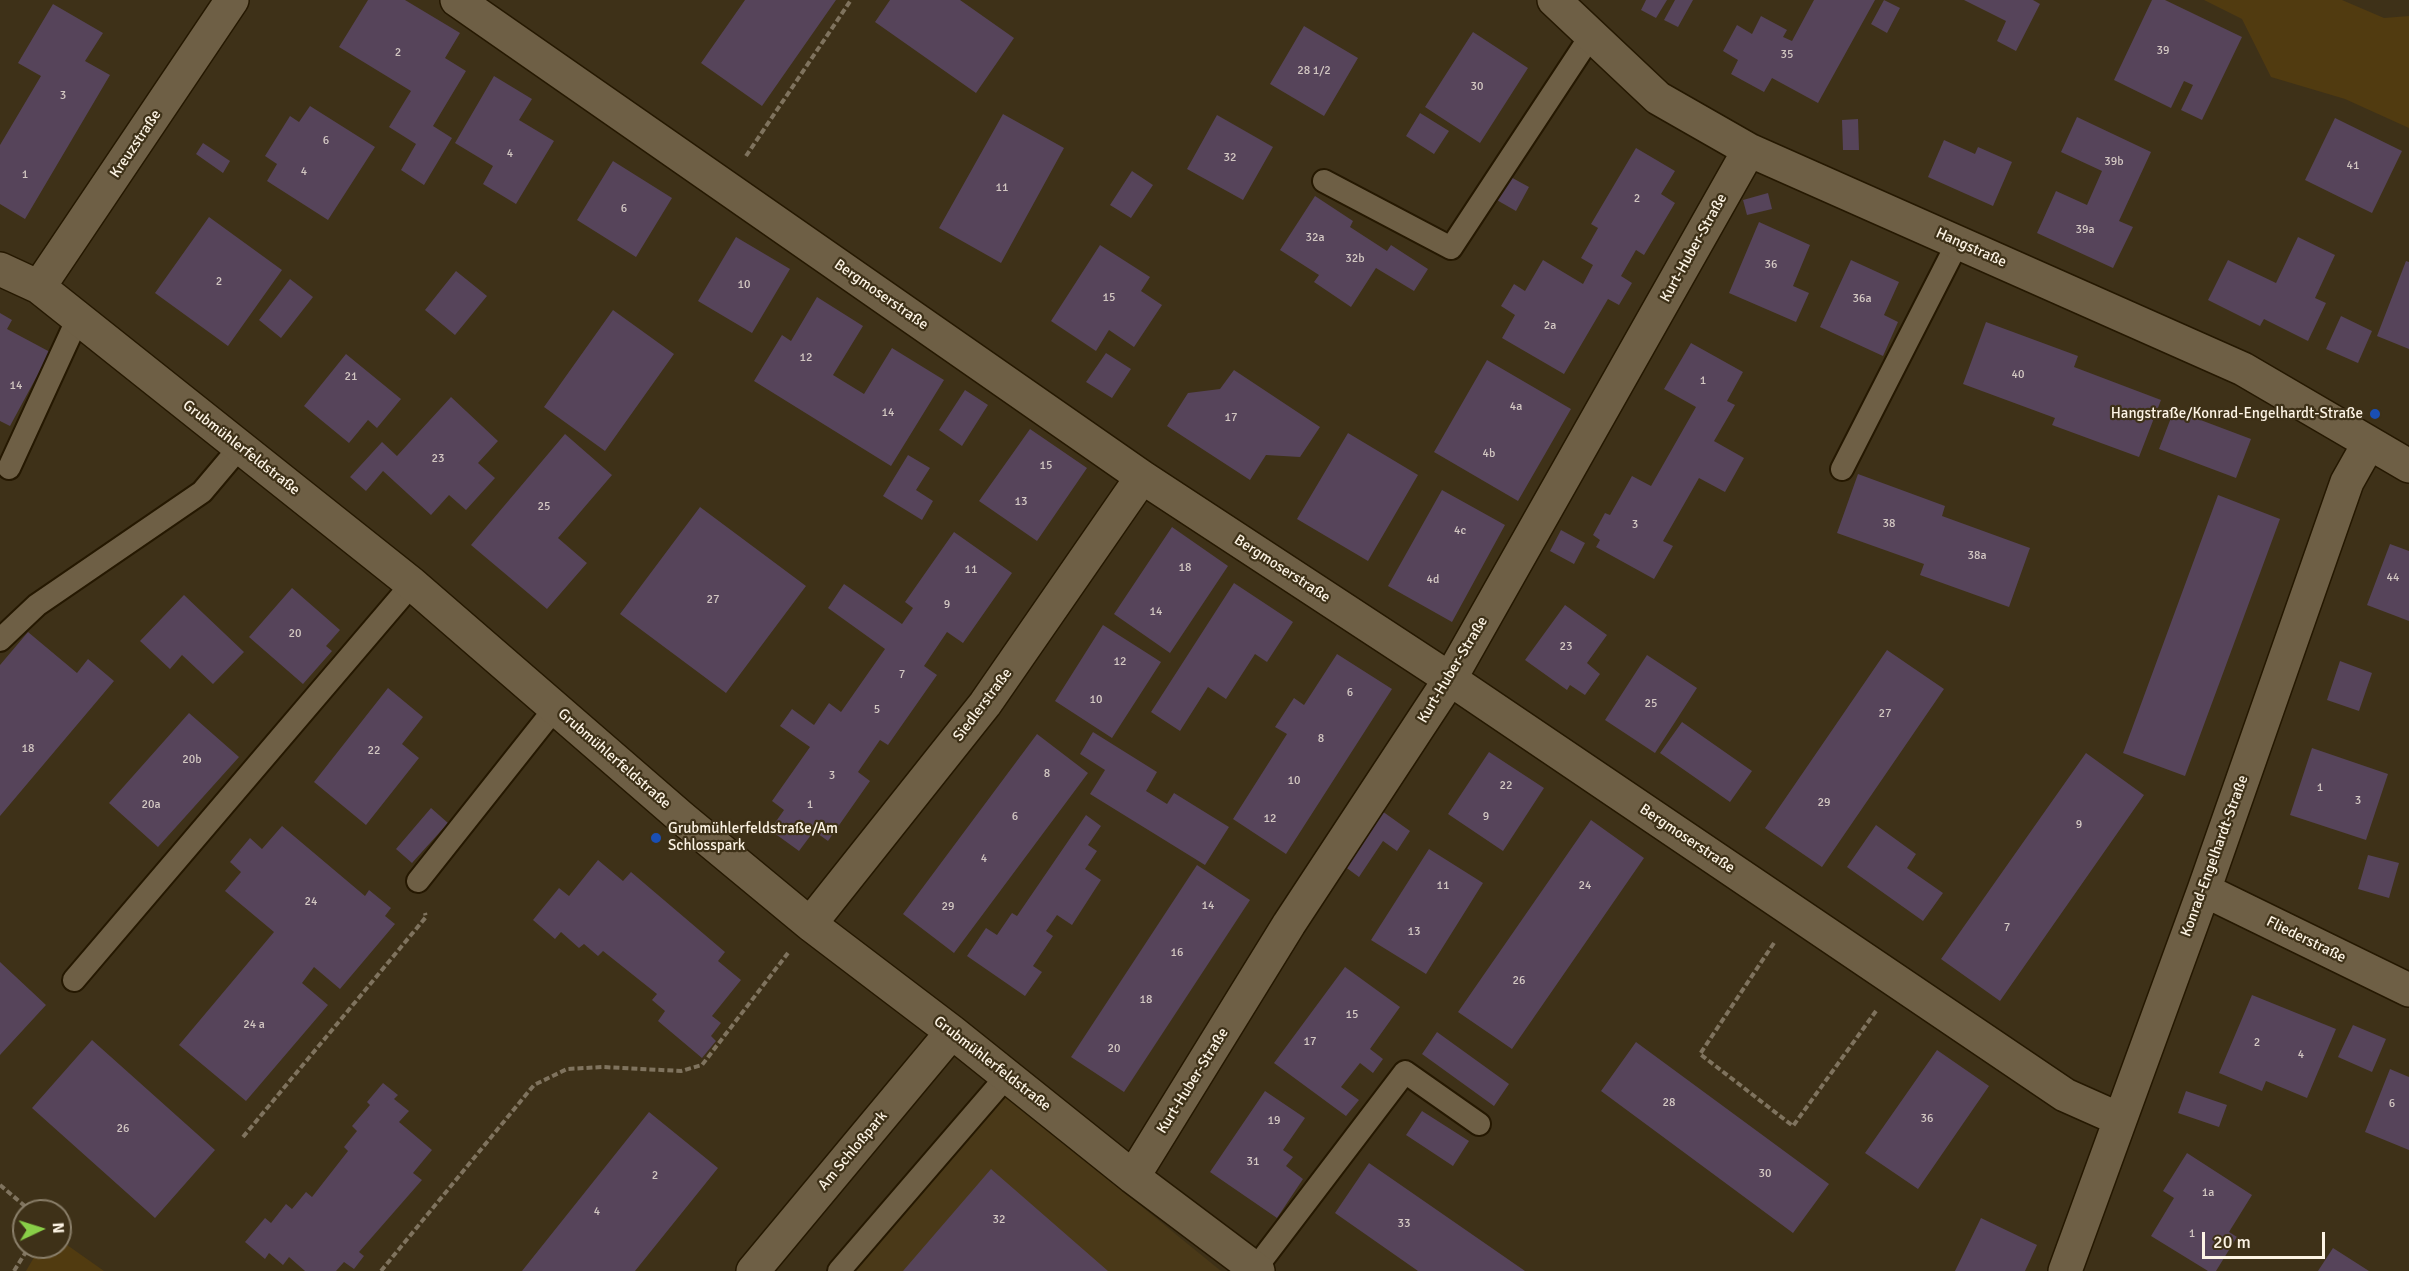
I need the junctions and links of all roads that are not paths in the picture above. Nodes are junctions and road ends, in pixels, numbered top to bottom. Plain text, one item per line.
1 (232, 0) edge
2 (457, 0) edge
3 (1554, 0) edge
4 (1592, 34) junction
5 (1749, 150) junction
6 (1324, 181) dead end
7 (1958, 242) junction
8 (0, 269) edge
9 (39, 287) junction
10 (78, 318) junction
11 (2369, 443) junction
12 (240, 447) junction
13 (2409, 466) edge
14 (9, 468) dead end
15 (1842, 469) dead end
16 (1142, 477) junction
17 (412, 584) junction
18 (0, 640) edge
19 (1450, 679) junction
20 (556, 707) junction
21 (418, 881) road end
22 (2204, 890) junction
23 (810, 924) junction
24 (75, 980) dead end
25 (2409, 990) edge
26 (952, 1032) junction
27 (1007, 1076) junction
28 (2119, 1119) junction
29 (1479, 1124) dead end
30 (1133, 1177) junction
31 (1257, 1270) edge
32 (753, 1271) edge
33 (839, 1271) edge
34 (2065, 1271) edge

1 - 9 street, Kreuzstraße
2 - 16 street, Bergmoserstraße
3 - 4 street, Hangstraße
4 - 5 street, Hangstraße
4 - 6 lane
5 - 7 street, Hangstraße
5 - 19 street, Kurt-Huber-Straße
7 - 11 street, Hangstraße
7 - 15 lane
8 - 9 street, Grubmühlerfeldstraße
9 - 10 street, Grubmühlerfeldstraße
10 - 12 street, Grubmühlerfeldstraße
10 - 14 lane
11 - 13 street, Hangstraße
11 - 22 street, Konrad-Engelhardt-Straße
12 - 17 street, Grubmühlerfeldstraße
12 - 18 lane
16 - 19 street, Bergmoserstraße
16 - 23 street, Siedlerstraße
17 - 20 street, Grubmühlerfeldstraße
17 - 24 lane
19 - 28 street, Bergmoserstraße
19 - 30 street, Kurt-Huber-Straße
20 - 21 lane
20 - 23 street, Grubmühlerfeldstraße
22 - 25 street, Fliederstraße
22 - 28 street, Konrad-Engelhardt-Straße
23 - 26 street, Grubmühlerfeldstraße
26 - 27 street, Grubmühlerfeldstraße
26 - 32 street, Am Schloßpark
27 - 30 street, Grubmühlerfeldstraße
27 - 33 lane
28 - 34 street, Konrad-Engelhardt-Straße
29 - 31 lane
30 - 31 street, Grubmühlerfeldstraße

